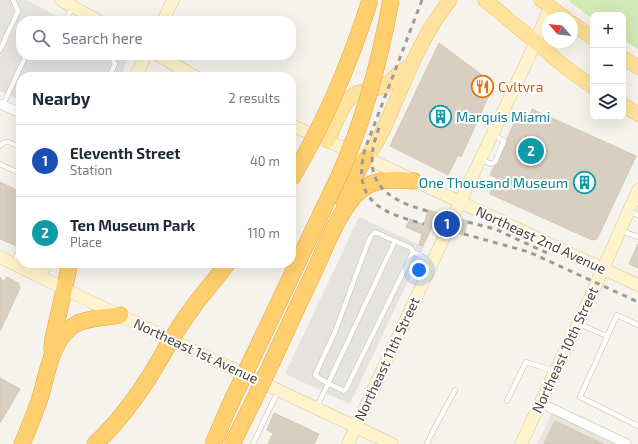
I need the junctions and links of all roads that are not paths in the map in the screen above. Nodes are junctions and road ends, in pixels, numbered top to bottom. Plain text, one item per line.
1 (62, 0) edge
2 (370, 0) edge
3 (391, 0) edge
4 (450, 0) edge
5 (486, 0) edge
6 (16, 2) edge
7 (548, 2) edge
8 (169, 3) edge
9 (73, 6) junction
10 (559, 12) edge
11 (68, 16) edge
12 (90, 16) edge
13 (165, 16) edge
14 (578, 27) edge
15 (590, 36) edge
16 (536, 42) junction
17 (0, 50) edge
18 (24, 60) edge
19 (113, 60) edge
20 (144, 60) edge
21 (167, 60) edge
22 (626, 60) edge
23 (411, 66) junction
24 (638, 68) edge
25 (18, 72) edge
26 (111, 72) edge
27 (138, 72) edge
28 (187, 72) edge
29 (16, 75) edge
30 (590, 85) edge
31 (1, 106) edge
32 (626, 108) edge
33 (16, 111) edge
34 (638, 114) edge
35 (296, 127) edge
36 (328, 141) junction
37 (0, 146) edge
38 (16, 146) edge
39 (366, 158) junction
40 (0, 164) edge
41 (296, 170) edge
42 (16, 172) edge
43 (414, 181) junction
44 (638, 190) edge
45 (460, 202) junction
46 (633, 213) edge
47 (454, 217) dead end
48 (338, 222) junction
49 (447, 230) dead end
50 (620, 230) junction
51 (638, 237) edge
52 (395, 241) junction
53 (413, 252) junction
54 (0, 257) edge
55 (16, 257) edge
56 (433, 262) junction
57 (13, 263) junction
58 (16, 264) edge
59 (296, 266) edge
60 (23, 268) edge
61 (44, 268) edge
62 (69, 268) edge
63 (224, 268) edge
64 (295, 268) edge
65 (603, 269) junction
66 (40, 276) junction
67 (638, 286) edge
68 (64, 288) junction
69 (120, 315) junction
70 (578, 323) junction
71 (638, 325) edge
72 (607, 336) junction
73 (52, 354) junction
74 (555, 371) junction
75 (329, 383) junction
76 (455, 390) dead end
77 (279, 391) junction
78 (507, 401) dead end
79 (317, 408) junction
80 (549, 408) dead end
81 (638, 426) edge
82 (356, 427) junction
83 (22, 444) edge
84 (95, 444) edge
85 (213, 444) edge
86 (232, 444) edge
87 (253, 444) edge
88 (348, 444) edge
89 (392, 444) edge
90 (427, 444) edge
91 (521, 444) edge
92 (627, 444) edge

1 - 9 main road
2 - 41 highway, bridge
3 - 59 highway, bridge
4 - 23 main road
5 - 16 main road
6 - 17 lane
7 - 10 main road
7 - 16 main road
8 - 13 main road
9 - 11 lane
9 - 12 main road
14 - 15 main road
16 - 30 main road
16 - 45 main road
18 - 25 lane
19 - 26 lane
20 - 27 main road
21 - 28 main road
22 - 24 main road
23 - 36 main road
23 - 39 main road
29 - 31 lane
31 - 33 street
32 - 34 main road
35 - 36 main road, Northeast 2nd Avenue
36 - 39 main road, Northeast 2nd Avenue
37 - 38 lane
39 - 43 main road, Northeast 2nd Avenue
39 - 48 highway
40 - 42 lane
43 - 45 main road, Northeast 2nd Avenue
43 - 48 highway
44 - 46 main road, Northeast 10th Street
45 - 47 main road
45 - 65 main road, Northeast 2nd Avenue
46 - 50 main road, Northeast 10th Street
48 - 86 highway, bridge
49 - 56 main road, Northeast 11th Street
50 - 51 lane
50 - 65 main road, Northeast 10th Street
52 - 53 lane
52 - 75 lane
52 - 75 lane
53 - 56 lane
53 - 75 lane
54 - 57 main road, Northeast 1st Avenue
55 - 57 lane
56 - 82 main road, Northeast 11th Street
57 - 58 main road, Northeast 1st Avenue
60 - 66 main road, Northeast 1st Avenue
61 - 66 main road
62 - 68 highway
63 - 84 highway, bridge
64 - 85 highway, bridge
65 - 67 main road, Northeast 2nd Avenue
65 - 70 main road, Northeast 10th Street
66 - 68 main road, Northeast 1st Avenue
68 - 69 main road, Northeast 1st Avenue
68 - 73 highway
69 - 73 highway
69 - 77 main road, Northeast 1st Avenue
70 - 72 lane
70 - 74 main road, Northeast 10th Street
71 - 72 lane
72 - 81 lane
73 - 83 highway
74 - 78 lane
74 - 91 main road, Northeast 10th Street
75 - 79 lane
76 - 90 lane
77 - 79 main road, Northeast 1st Avenue
77 - 87 lane
79 - 82 main road, Northeast 1st Avenue
80 - 92 street
82 - 88 main road, Northeast 11th Street
82 - 89 main road, Northeast 1st Avenue

